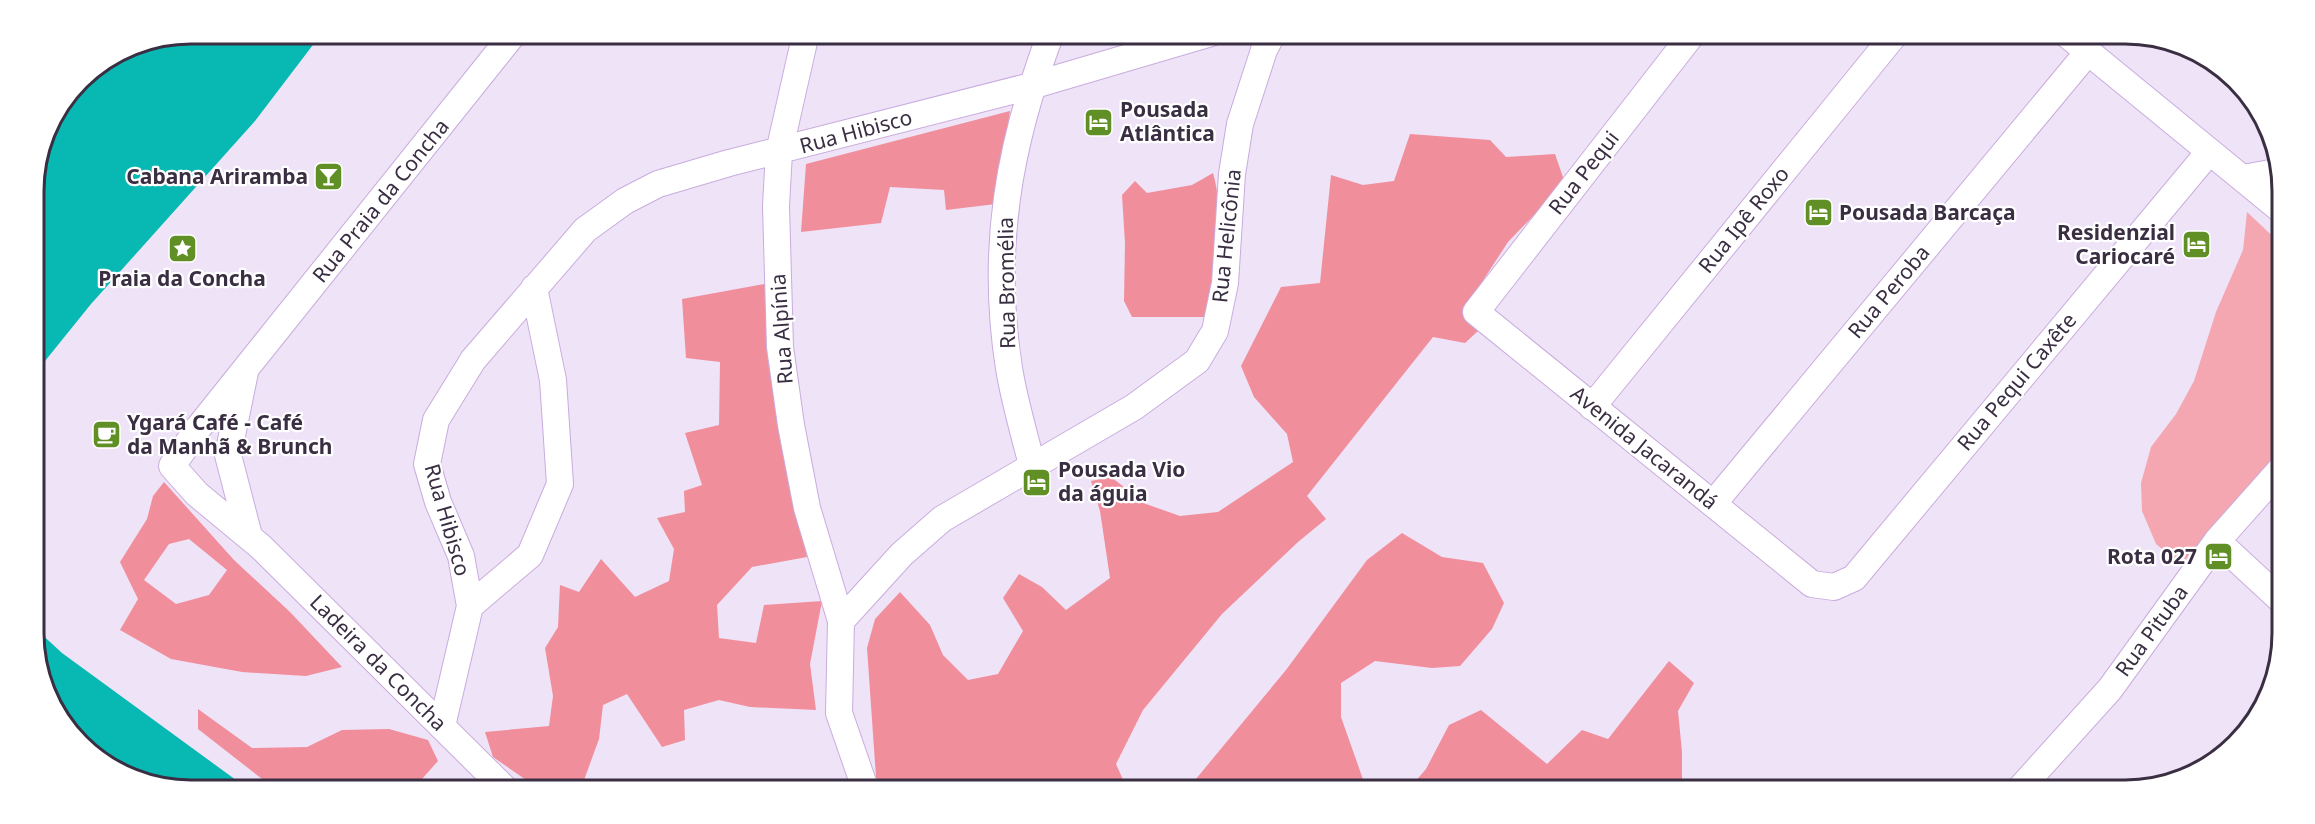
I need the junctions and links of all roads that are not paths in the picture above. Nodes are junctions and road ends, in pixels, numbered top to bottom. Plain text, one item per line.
1 (505, 44) edge
2 (804, 44) edge
3 (1047, 44) edge
4 (1174, 44) edge
5 (1267, 44) edge
6 (1684, 44) edge
7 (1887, 44) edge
8 (2078, 44) edge
9 (2088, 52) junction
10 (1031, 86) junction
11 (779, 152) junction
12 (2209, 152) junction
13 (2270, 173) edge
14 (2242, 178) junction
15 (2272, 203) edge
16 (534, 288) junction
17 (1476, 312) joint
18 (246, 369) junction
19 (1592, 407) junction
20 (1032, 465) junction
21 (2272, 479) edge
22 (1713, 504) junction
23 (249, 536) junction
24 (2217, 541) junction
25 (1812, 584) joint
26 (2272, 592) edge
27 (470, 606) junction
28 (841, 621) junction
29 (442, 726) junction
30 (496, 780) edge
31 (862, 780) edge
32 (2028, 780) edge

1 - 18 street, Rua Praia da Concha
2 - 11 street, Rua Alpínia
3 - 10 street, Rua Bromélia
4 - 10 street, Rua Hibisco
5 - 20 street, Rua Helicônia
6 - 17 street, Rua Pequi
7 - 19 street, Rua Ipê Roxo
8 - 9 street
9 - 12 street
9 - 22 street, Rua Peroba
10 - 11 street, Rua Hibisco
10 - 20 street, Rua Bromélia
11 - 16 street, Rua Hibisco
11 - 28 street, Rua Alpínia
12 - 14 street
12 - 25 street, Rua Pequi Caxête
13 - 14 street
14 - 15 street
16 - 27 street, Rua Hibisco
16 - 27 street, Rua Hibisco
17 - 19 street, Avenida Jacarandá
18 - 23 street, Rua Praia da Concha
18 - 23 street, Rua Praia da Concha
19 - 22 street, Avenida Jacarandá
20 - 28 street, Rua Helicônia
21 - 24 street, Rua Pituba
22 - 25 street, Avenida Jacarandá
23 - 29 street, Ladeira da Concha
24 - 26 street
24 - 32 street, Rua Pituba
27 - 29 street, Rua Hibisco
28 - 31 street
29 - 30 street, Ladeira da Concha

